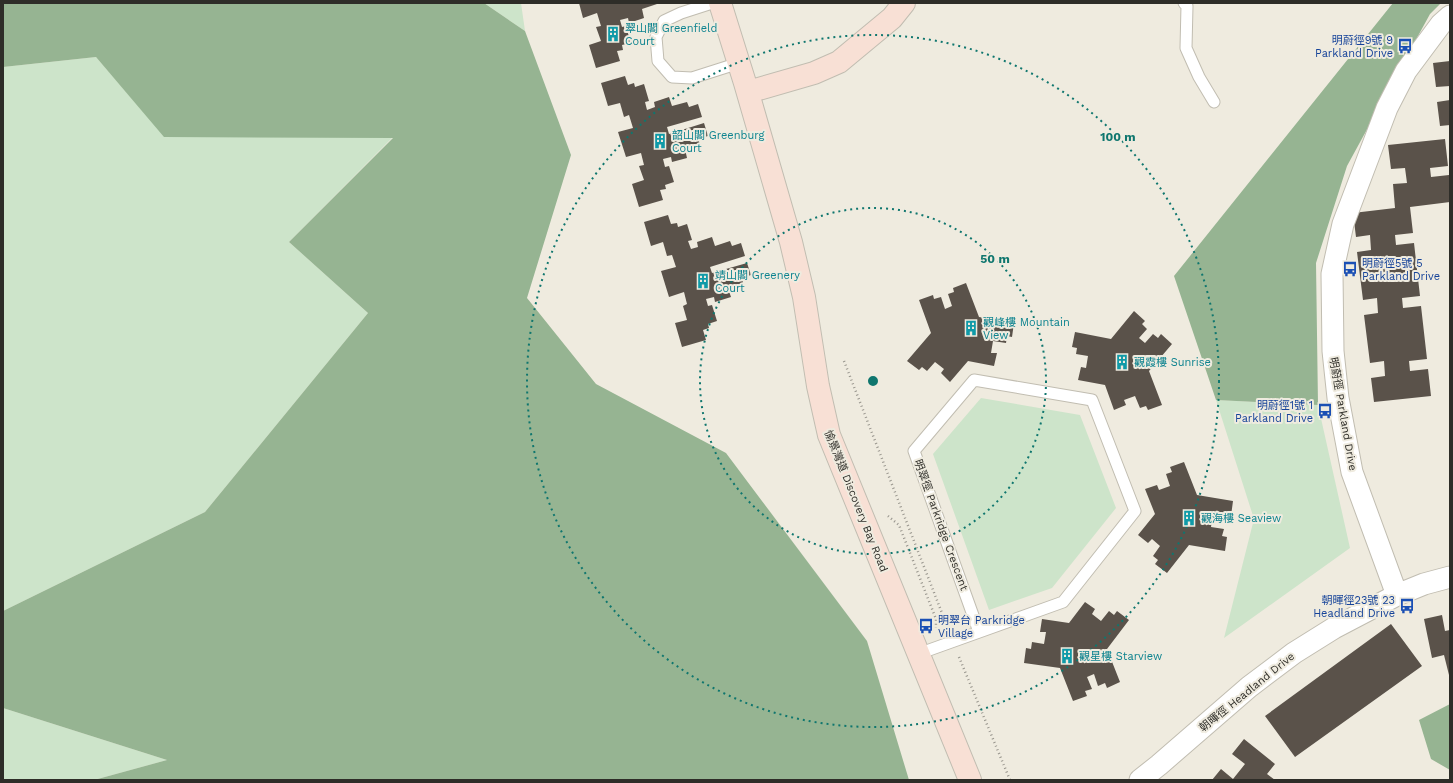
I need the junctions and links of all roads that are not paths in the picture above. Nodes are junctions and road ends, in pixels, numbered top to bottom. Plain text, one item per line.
1 (712, 3) edge
2 (720, 3) edge
3 (904, 3) edge
4 (1184, 3) edge
5 (1450, 16) edge
6 (739, 63) junction
7 (748, 92) junction
8 (1214, 102) dead end
9 (1450, 577) edge
10 (1397, 595) junction
11 (979, 632) junction
12 (918, 654) junction
13 (970, 780) edge
14 (1140, 780) edge

1 - 6 lane
2 - 6 street, 愉景灣道 Discovery Bay Road
3 - 7 street
4 - 8 lane
5 - 10 street, 明蔚徑 Parkland Drive
6 - 7 street, 愉景灣道 Discovery Bay Road
7 - 12 street, 愉景灣道 Discovery Bay Road
9 - 10 street, 朝暉徑 Headland Drive
10 - 14 street, 朝暉徑 Headland Drive
11 - 11 lane, 明翠徑 Parkridge Crescent
11 - 12 lane, 明翠徑 Parkridge Crescent
12 - 13 street, 愉景灣道 Discovery Bay Road

